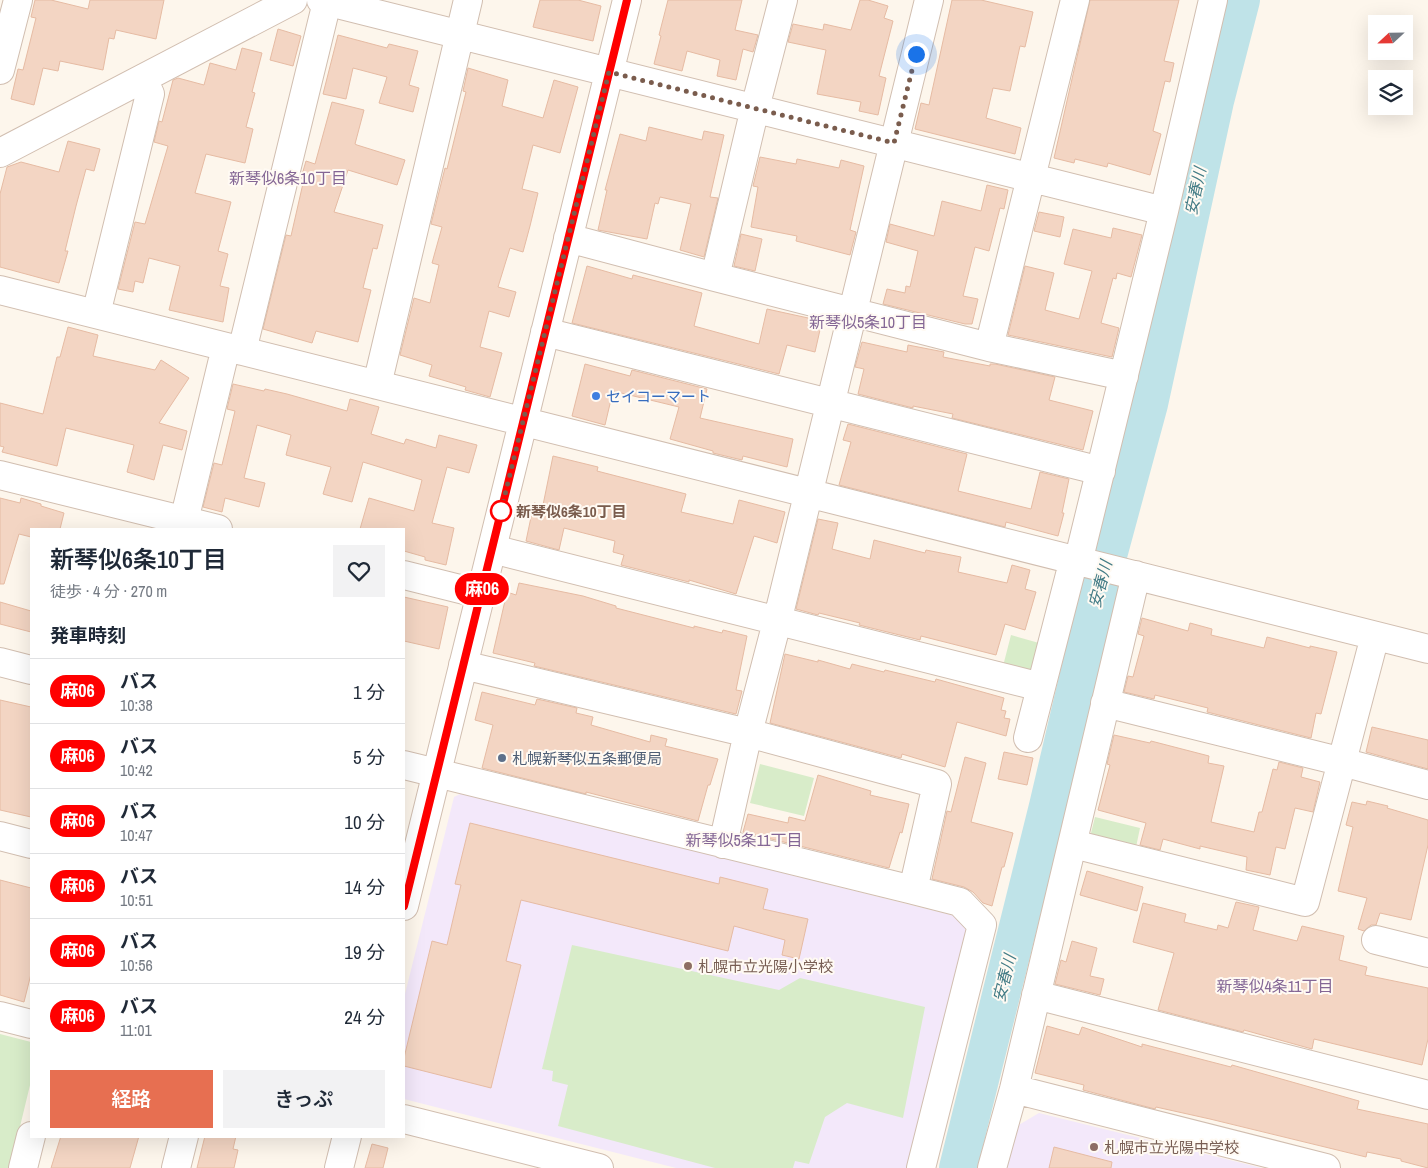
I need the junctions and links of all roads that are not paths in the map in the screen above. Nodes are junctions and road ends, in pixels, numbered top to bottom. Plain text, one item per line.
1 (18, 0) edge
2 (293, 0) edge
3 (468, 0) edge
4 (626, 0) edge
5 (783, 0) edge
6 (929, 0) edge
7 (1075, 0) edge
8 (1213, 0) edge
9 (324, 1) edge
10 (460, 35) junction
11 (0, 70) edge
12 (609, 72) junction
13 (143, 79) junction
14 (755, 108) junction
15 (894, 143) junction
16 (0, 153) edge
17 (1031, 177) junction
18 (1164, 210) junction
19 (568, 238) junction
20 (716, 278) junction
21 (0, 290) edge
22 (853, 313) junction
23 (96, 314) junction
24 (545, 332) junction
25 (989, 347) junction
26 (234, 349) junction
27 (1124, 376) junction
28 (377, 385) junction
29 (830, 403) junction
30 (523, 422) junction
31 (1101, 471) junction
32 (0, 475) edge
33 (808, 493) junction
34 (183, 525) edge
35 (209, 528) edge
36 (492, 549) junction
37 (1081, 561) junction
38 (1127, 573) junction
39 (405, 575) edge
40 (480, 594) junction
41 (777, 622) junction
42 (1375, 636) junction
43 (1428, 649) edge
44 (0, 662) edge
45 (463, 665) junction
46 (30, 670) edge
47 (1041, 687) junction
48 (1105, 703) junction
49 (748, 733) junction
50 (1028, 738) dead end
51 (1341, 762) junction
52 (405, 765) edge
53 (436, 773) junction
54 (1428, 785) edge
55 (0, 836) edge
56 (30, 844) edge
57 (723, 844) junction
58 (1073, 844) junction
59 (913, 890) junction
60 (405, 902) edge
61 (1376, 940) dead end
62 (1428, 953) edge
63 (1036, 995) junction
64 (0, 1016) edge
65 (30, 1024) edge
66 (1014, 1089) junction
67 (1428, 1094) edge
68 (405, 1119) edge
69 (30, 1138) edge
70 (184, 1138) edge
71 (346, 1138) edge
72 (528, 1159) edge
73 (23, 1168) edge
74 (176, 1168) edge
75 (339, 1168) edge
76 (599, 1168) edge
77 (921, 1168) edge
78 (992, 1168) edge
79 (1326, 1168) edge

1 - 11 street
2 - 13 street
3 - 10 street
4 - 12 street
5 - 14 street
6 - 15 street
7 - 17 street
8 - 18 street
9 - 10 street
9 - 26 street
10 - 12 street
10 - 28 street
12 - 14 street
12 - 19 street
13 - 16 street
13 - 23 street
14 - 15 street
14 - 20 street
15 - 17 street
15 - 22 street
17 - 18 street
17 - 25 street
18 - 27 street
19 - 20 street
19 - 24 street
20 - 22 street
21 - 23 street
22 - 25 street
22 - 29 street
23 - 26 street
24 - 29 street
24 - 30 street
25 - 27 street
26 - 28 street
26 - 34 street
27 - 31 street
28 - 30 street
29 - 31 street
29 - 33 street
30 - 33 street
30 - 36 street
31 - 37 street
32 - 34 street
33 - 37 street
33 - 41 street
34 - 35 street
36 - 40 street
36 - 41 street
37 - 38 street
37 - 47 street
38 - 42 street
38 - 48 street
39 - 40 street
40 - 45 street
41 - 47 street
41 - 49 street
42 - 43 street
42 - 51 street
44 - 46 street
45 - 49 street
45 - 53 street
47 - 50 street
48 - 51 street
48 - 58 street
49 - 57 street
49 - 59 street
51 - 54 street
51 - 58 street
52 - 53 street
53 - 57 street
53 - 60 street
55 - 56 street
57 - 59 street
58 - 63 street
59 - 77 street
61 - 62 street
63 - 66 street
63 - 67 street
64 - 65 street
66 - 78 street
66 - 79 street
68 - 72 street
69 - 73 street
70 - 74 street
71 - 75 street
72 - 76 street

